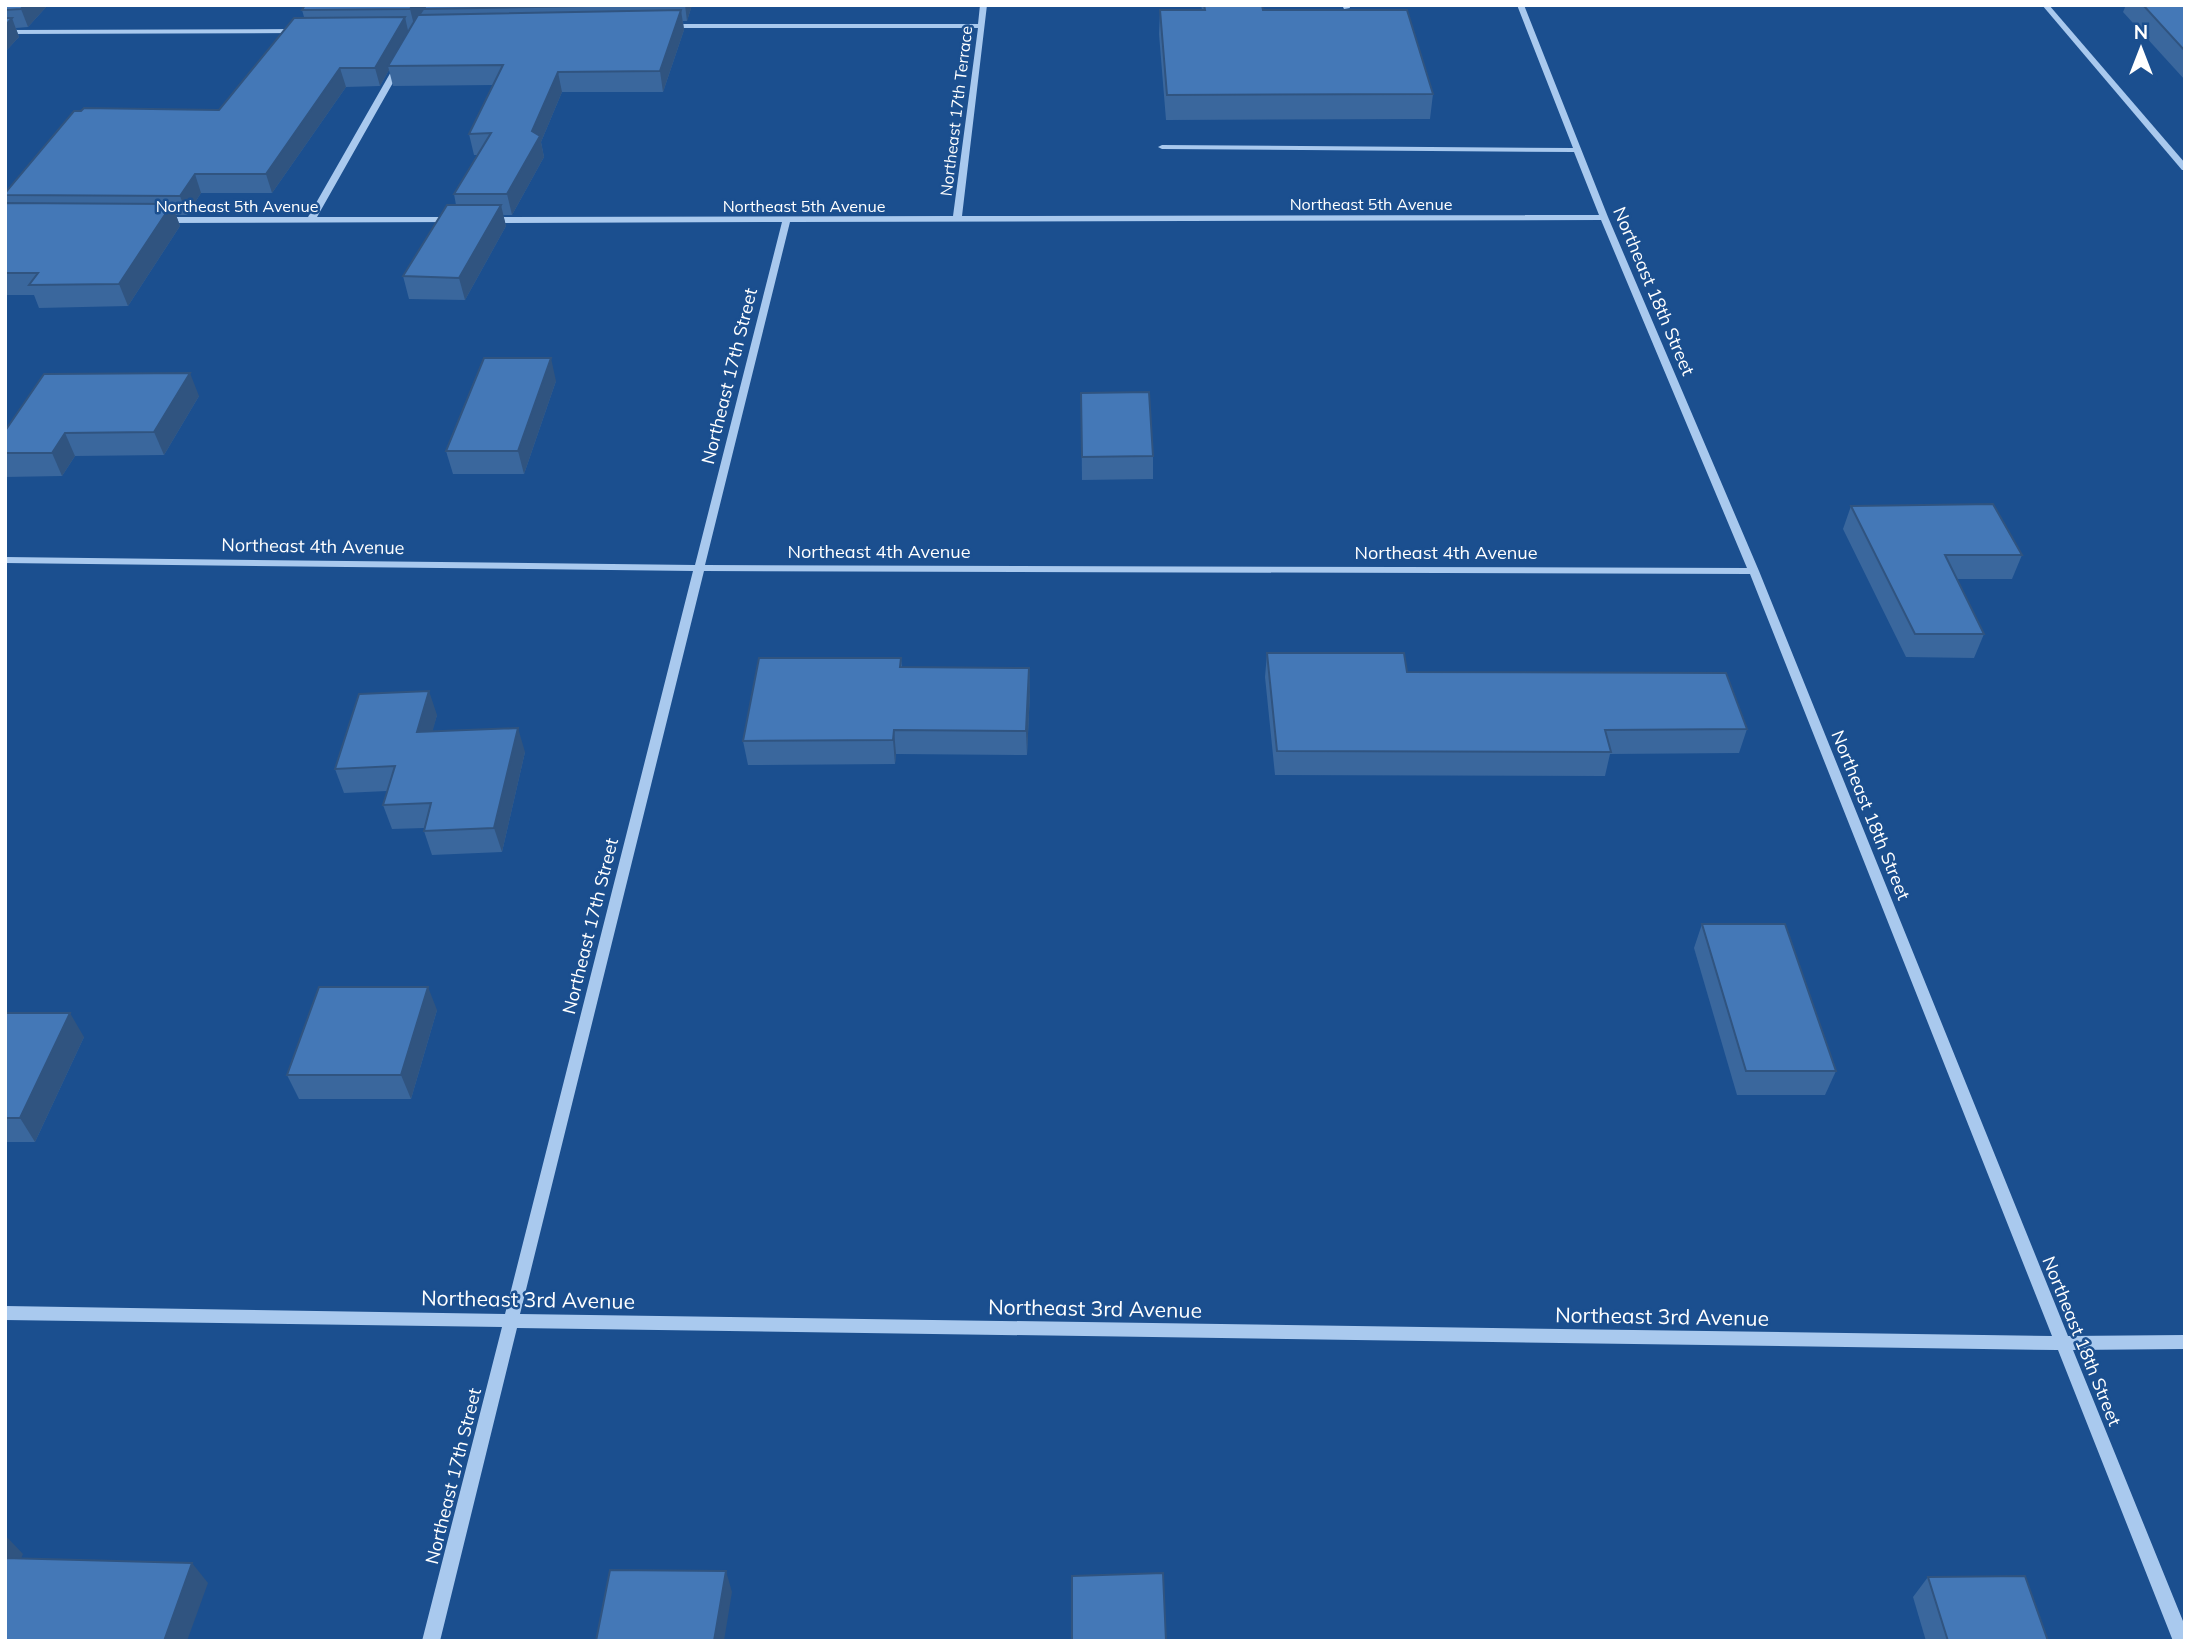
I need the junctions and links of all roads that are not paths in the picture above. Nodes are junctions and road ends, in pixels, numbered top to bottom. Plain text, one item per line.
1 (984, 5) edge
2 (1520, 5) edge
3 (2045, 5) edge
4 (654, 26) edge
5 (981, 26) junction
6 (307, 31) edge
7 (5, 32) edge
8 (405, 54) edge
9 (1162, 147) dead end
10 (1577, 150) junction
11 (2185, 168) edge
12 (1604, 217) junction
13 (158, 220) edge
14 (311, 220) junction
15 (465, 220) edge
16 (479, 220) edge
17 (957, 220) junction
18 (786, 221) junction
19 (5, 560) edge
20 (699, 568) junction
21 (1754, 571) junction
22 (5, 1313) edge
23 (509, 1320) junction
24 (2185, 1342) edge
25 (2064, 1343) junction
26 (431, 1641) edge
27 (2182, 1641) edge

1 - 5 street, Northeast 17th Terrace
2 - 10 street, Northeast 18th Street
3 - 11 street
4 - 5 street
5 - 17 street, Northeast 17th Terrace
6 - 7 street
8 - 14 street
9 - 10 street
10 - 12 street, Northeast 18th Street
12 - 17 street, Northeast 5th Avenue
12 - 21 street, Northeast 18th Street
13 - 14 street, Northeast 5th Avenue
14 - 15 street, Northeast 5th Avenue
16 - 18 street, Northeast 5th Avenue
17 - 18 street, Northeast 5th Avenue
18 - 20 street, Northeast 17th Street
19 - 20 street, Northeast 4th Avenue
20 - 21 street, Northeast 4th Avenue
20 - 23 street, Northeast 17th Street
21 - 25 street, Northeast 18th Street
22 - 23 street, Northeast 3rd Avenue
23 - 25 street, Northeast 3rd Avenue
23 - 26 street, Northeast 17th Street
24 - 25 street, Northeast 3rd Avenue
25 - 27 street, Northeast 18th Street

